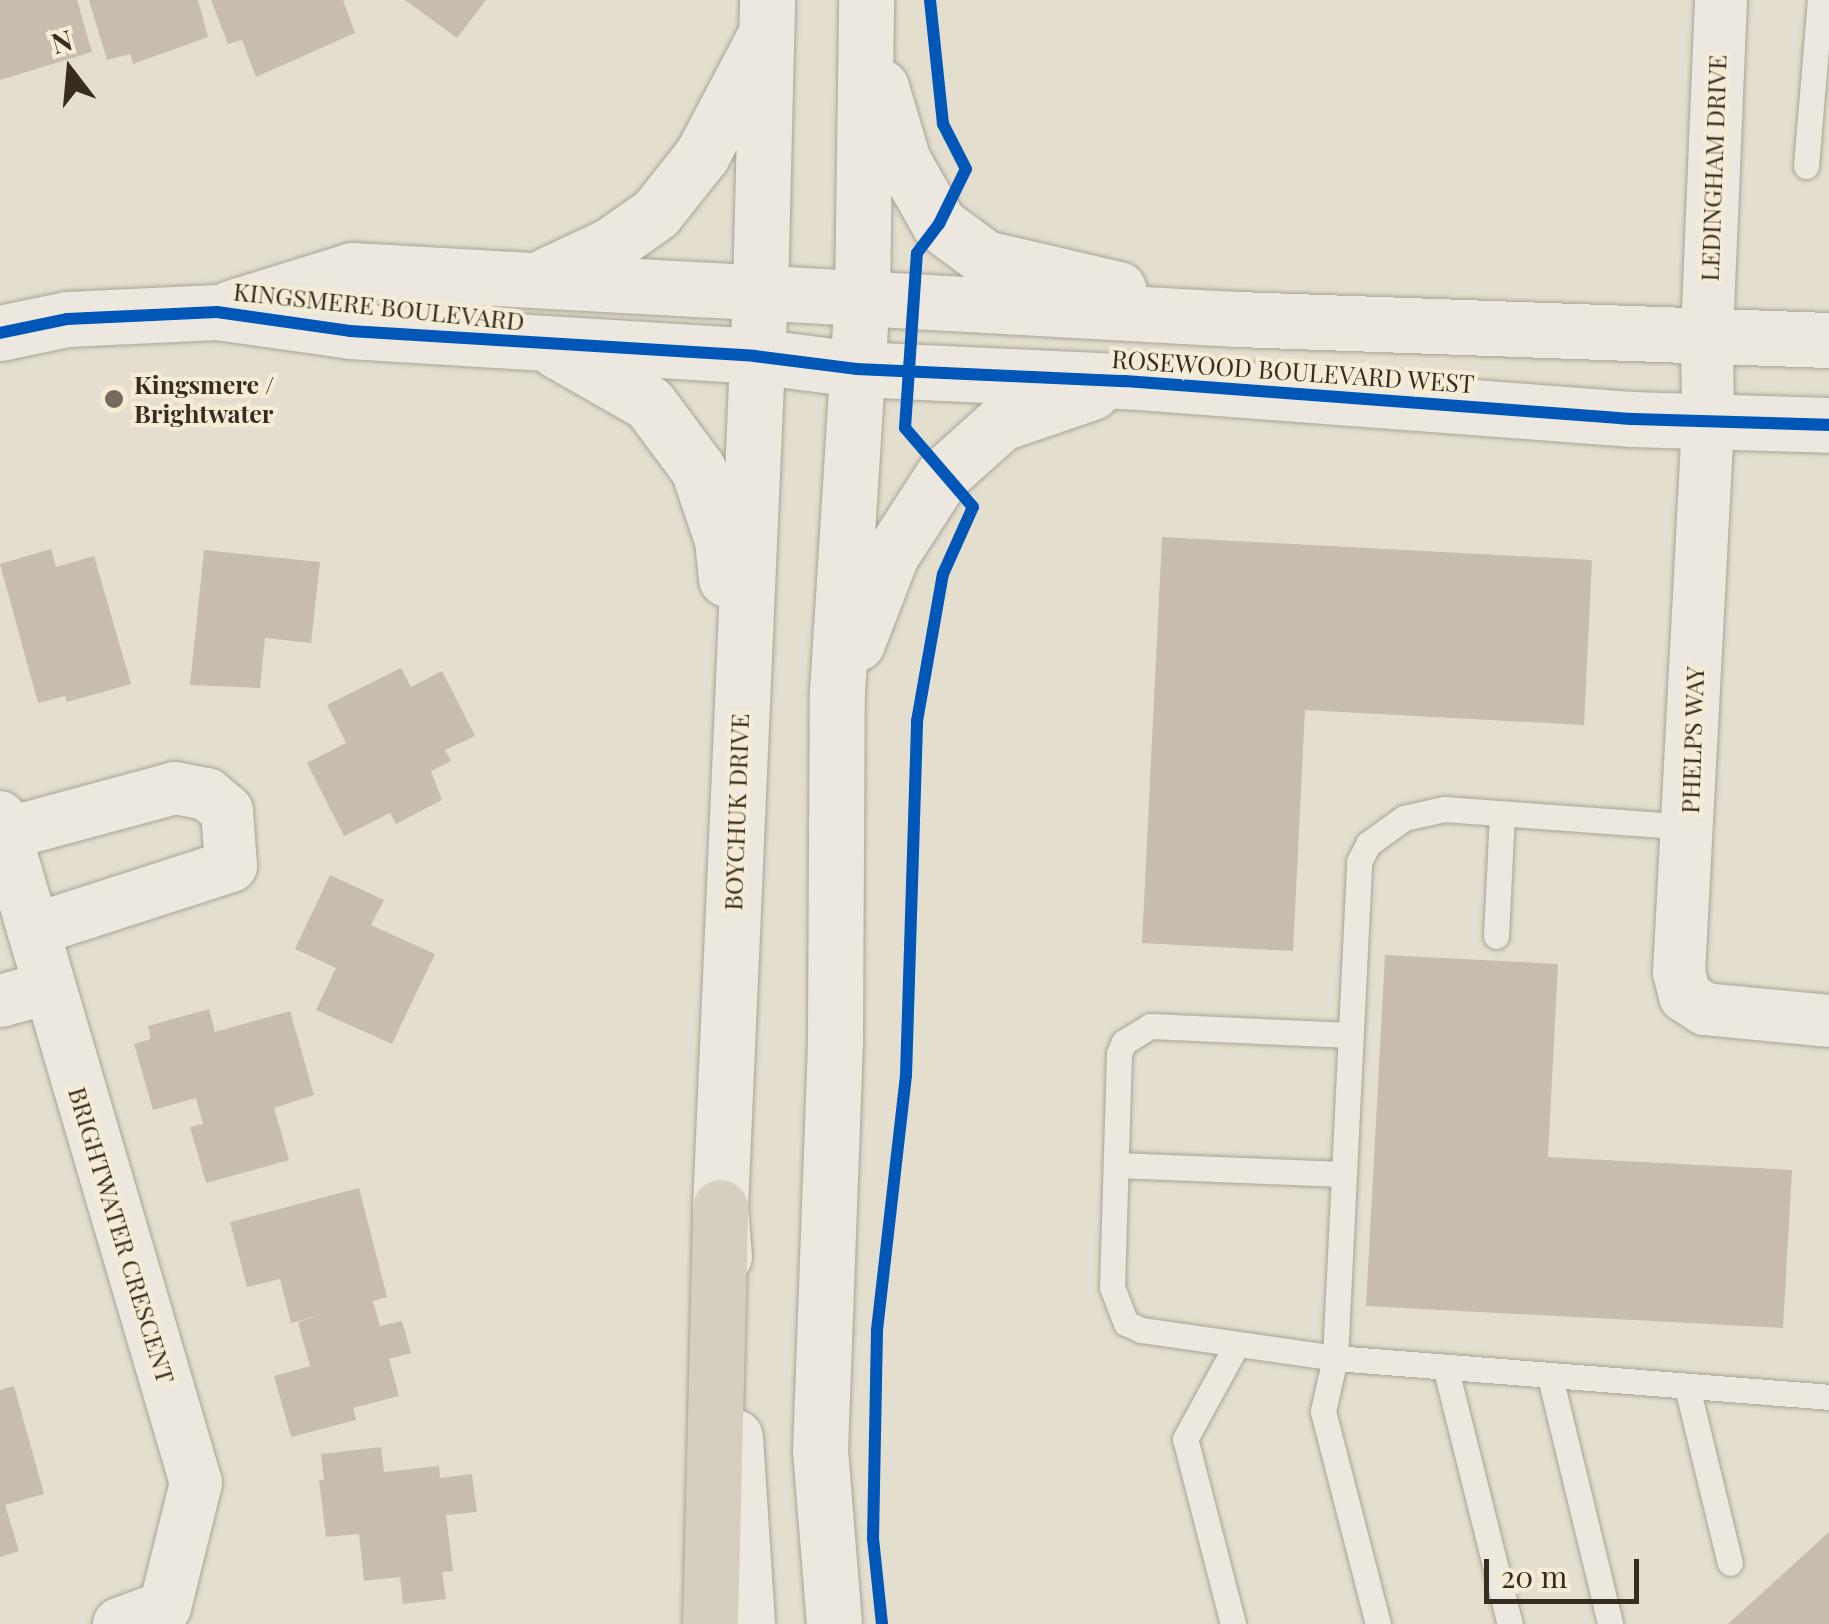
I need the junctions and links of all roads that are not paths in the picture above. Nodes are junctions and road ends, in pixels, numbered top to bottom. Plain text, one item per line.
1 (1721, 0) edge
2 (1820, 0) edge
3 (767, 17) edge
4 (866, 19) edge
5 (1806, 166) dead end
6 (541, 278) junction
7 (760, 292) junction
8 (862, 299) junction
9 (217, 312) junction
10 (1238, 320) junction
11 (0, 333) edge
12 (1707, 336) junction
13 (1829, 340) edge
14 (549, 346) junction
15 (754, 356) junction
16 (858, 369) junction
17 (1125, 381) junction
18 (1708, 423) junction
19 (1829, 425) edge
20 (837, 692) junction
21 (740, 700) junction
22 (1502, 813) junction
23 (2, 825) edge
24 (1689, 828) junction
25 (33, 930) junction
26 (1496, 936) dead end
27 (24, 995) edge
28 (1829, 1021) edge
29 (1350, 1035) junction
30 (1116, 1165) junction
31 (1343, 1174) junction
32 (720, 1207) junction
33 (1237, 1344) junction
34 (1335, 1358) junction
35 (1446, 1370) junction
36 (1550, 1377) junction
37 (1688, 1387) junction
38 (1829, 1396) edge
39 (1730, 1562) dead end
40 (119, 1624) edge
41 (710, 1624) edge
42 (747, 1624) edge
43 (834, 1624) edge
44 (1232, 1624) edge
45 (1378, 1624) edge
46 (1510, 1624) edge
47 (1610, 1624) edge

1 - 12 street, LEDINGHAM DRIVE
2 - 5 lane
3 - 6 main road
3 - 7 main road, BOYCHUK DRIVE
4 - 8 main road
4 - 10 main road
6 - 7 main road, KINGSMERE BOULEVARD
6 - 9 main road, KINGSMERE BOULEVARD
7 - 8 main road, KINGSMERE BOULEVARD
7 - 15 main road, BOYCHUK DRIVE
8 - 10 main road, ROSEWOOD BOULEVARD WEST
8 - 16 main road
9 - 11 main road, KINGSMERE BOULEVARD
9 - 14 main road, KINGSMERE BOULEVARD
10 - 12 main road, ROSEWOOD BOULEVARD WEST
12 - 13 main road, ROSEWOOD BOULEVARD WEST
12 - 18 street, PHELPS WAY
14 - 15 main road, KINGSMERE BOULEVARD
14 - 21 main road
15 - 16 main road, ROSEWOOD BOULEVARD WEST
15 - 21 main road, BOYCHUK DRIVE
16 - 17 main road, ROSEWOOD BOULEVARD WEST
16 - 20 main road
17 - 18 main road, ROSEWOOD BOULEVARD WEST
17 - 20 main road
18 - 19 main road, ROSEWOOD BOULEVARD WEST
18 - 24 street, PHELPS WAY
20 - 43 main road
21 - 32 main road, BOYCHUK DRIVE
22 - 24 lane
22 - 26 lane
22 - 29 lane
23 - 25 street, BRIGHTWATER CRESCENT
23 - 25 street
24 - 28 street, PHELPS WAY
25 - 27 street, BRIGHTWATER CRESCENT
27 - 40 street, BRIGHTWATER CRESCENT
29 - 30 lane
29 - 31 lane
30 - 31 lane
30 - 33 lane
31 - 34 lane
32 - 41 highway
32 - 42 main road, BOYCHUK DRIVE
33 - 34 lane
33 - 44 lane
34 - 35 lane
34 - 45 lane
35 - 36 lane
35 - 46 lane
36 - 37 lane
36 - 47 lane
37 - 38 lane
37 - 39 lane

